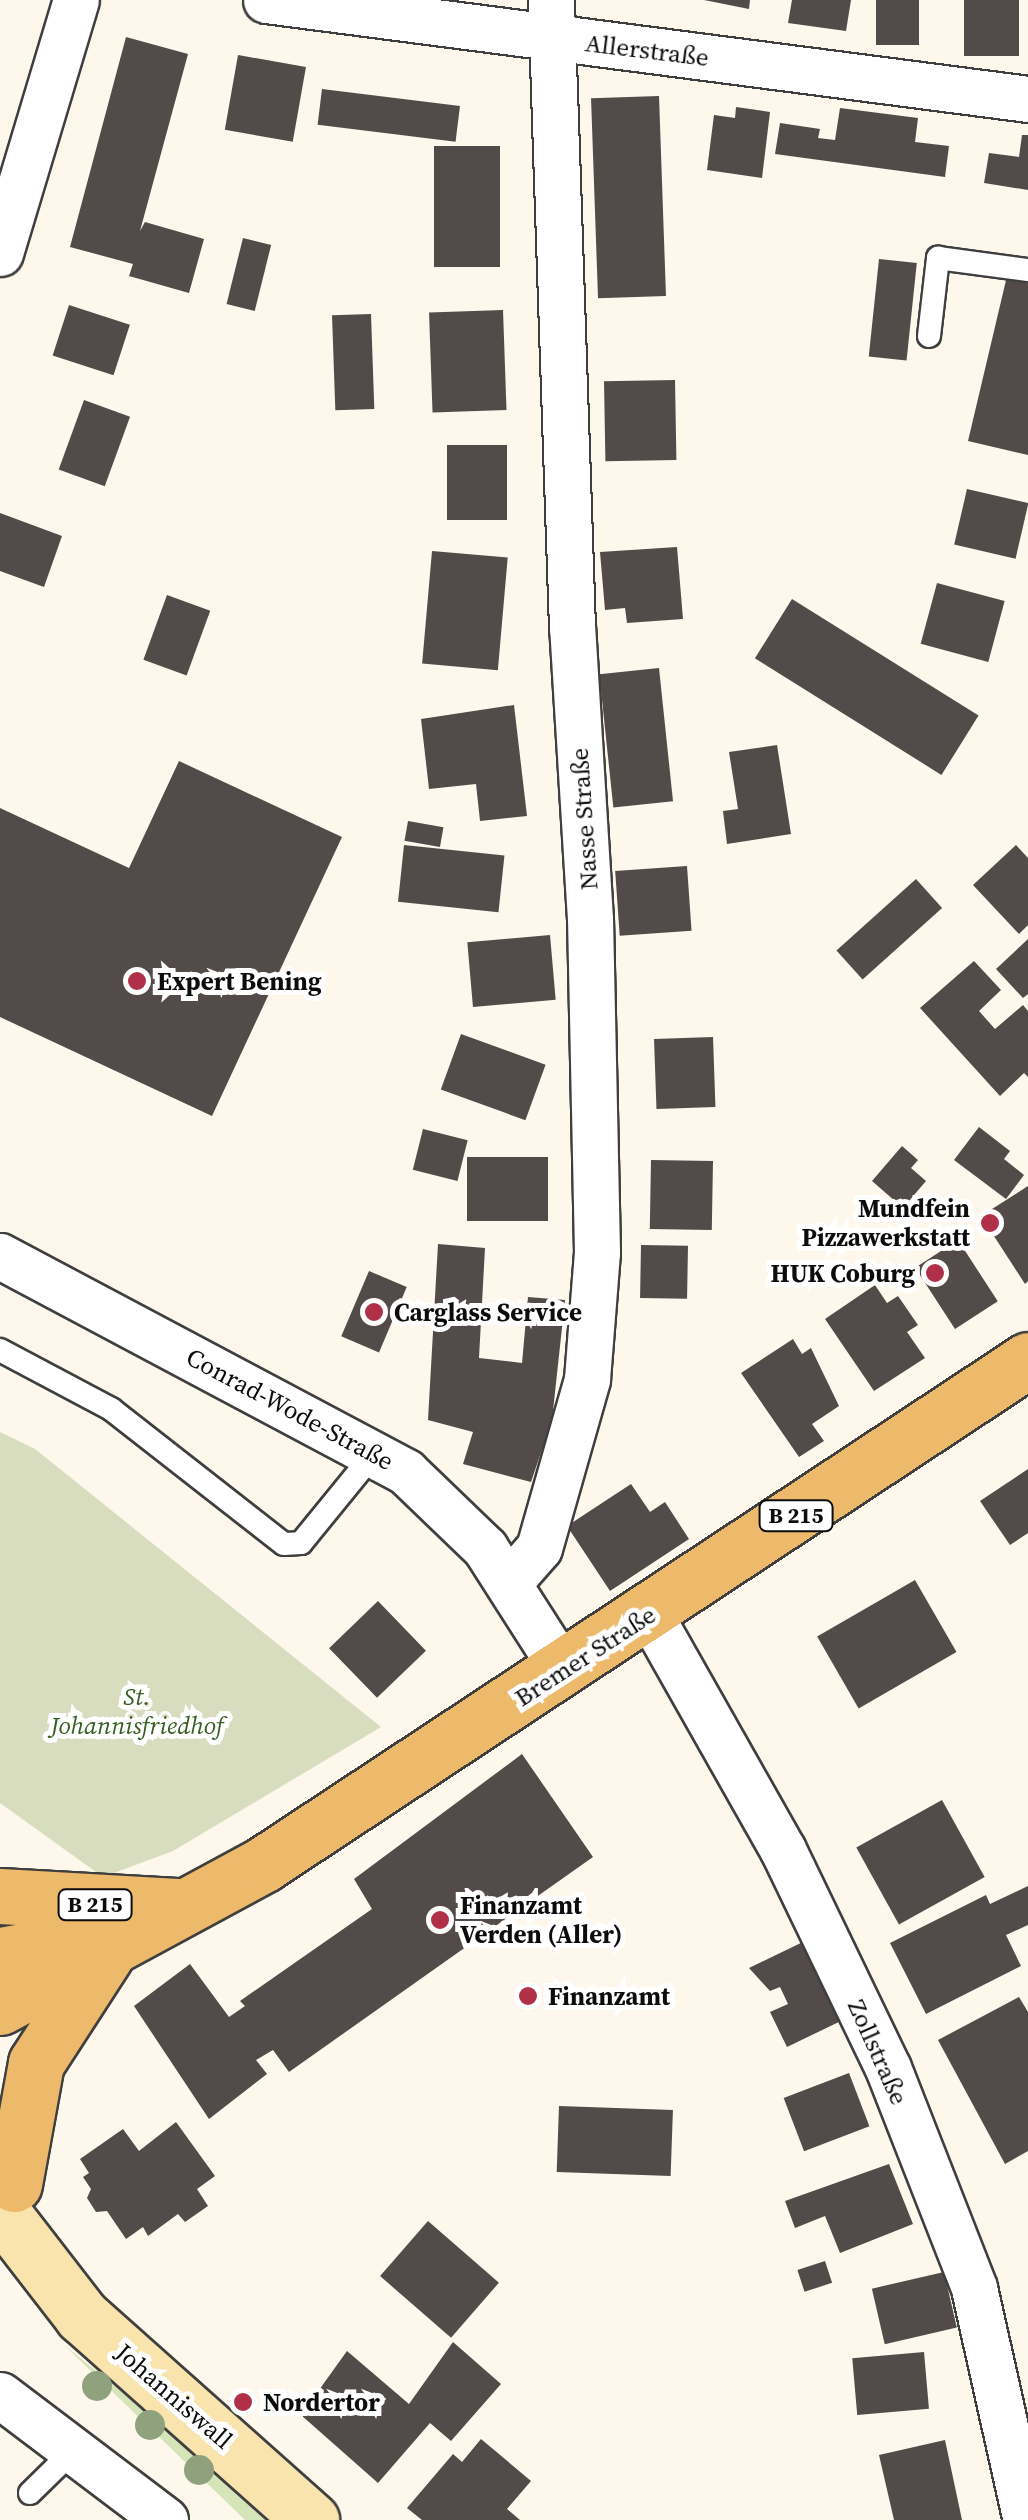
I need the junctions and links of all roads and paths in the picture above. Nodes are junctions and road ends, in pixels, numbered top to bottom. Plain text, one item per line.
1 (76, 0) edge
2 (266, 0) edge
3 (550, 19) edge
4 (1028, 99) edge
5 (0, 252) edge
6 (1028, 270) edge
7 (929, 336) dead end
8 (0, 1256) edge
9 (0, 1350) edge
10 (1028, 1360) edge
11 (376, 1451) junction
12 (508, 1582) junction
13 (650, 1615) junction
14 (563, 1670) junction
15 (0, 1896) edge
16 (190, 1904) junction
17 (118, 1944) junction
18 (0, 1955) edge
19 (0, 2007) edge
20 (5, 2181) edge
21 (0, 2395) edge
22 (75, 2449) junction
23 (30, 2493) dead end
24 (165, 2520) edge
25 (311, 2520) edge
26 (1026, 2520) edge

1 - 5 street
2 - 3 street, Allerstraße
3 - 4 street, Allerstraße
3 - 12 street, Nasse Straße
6 - 7 lane
8 - 11 street, Conrad-Wode-Straße
9 - 11 lane
10 - 13 main road, Bremer Straße / B 215
11 - 12 street, Conrad-Wode-Straße
12 - 14 street, Conrad-Wode-Straße
13 - 14 main road, Bremer Straße / B 215
13 - 26 street, Zollstraße
14 - 16 main road, Bremer Straße / B 215
15 - 16 main road, B 215
16 - 17 main road, Bremer Straße / B 215
17 - 18 main road, Bremer Straße
17 - 19 main road, Bremer Straße
17 - 20 main road
20 - 25 main road, Johanniswall
21 - 22 street
22 - 23 lane
22 - 24 street

